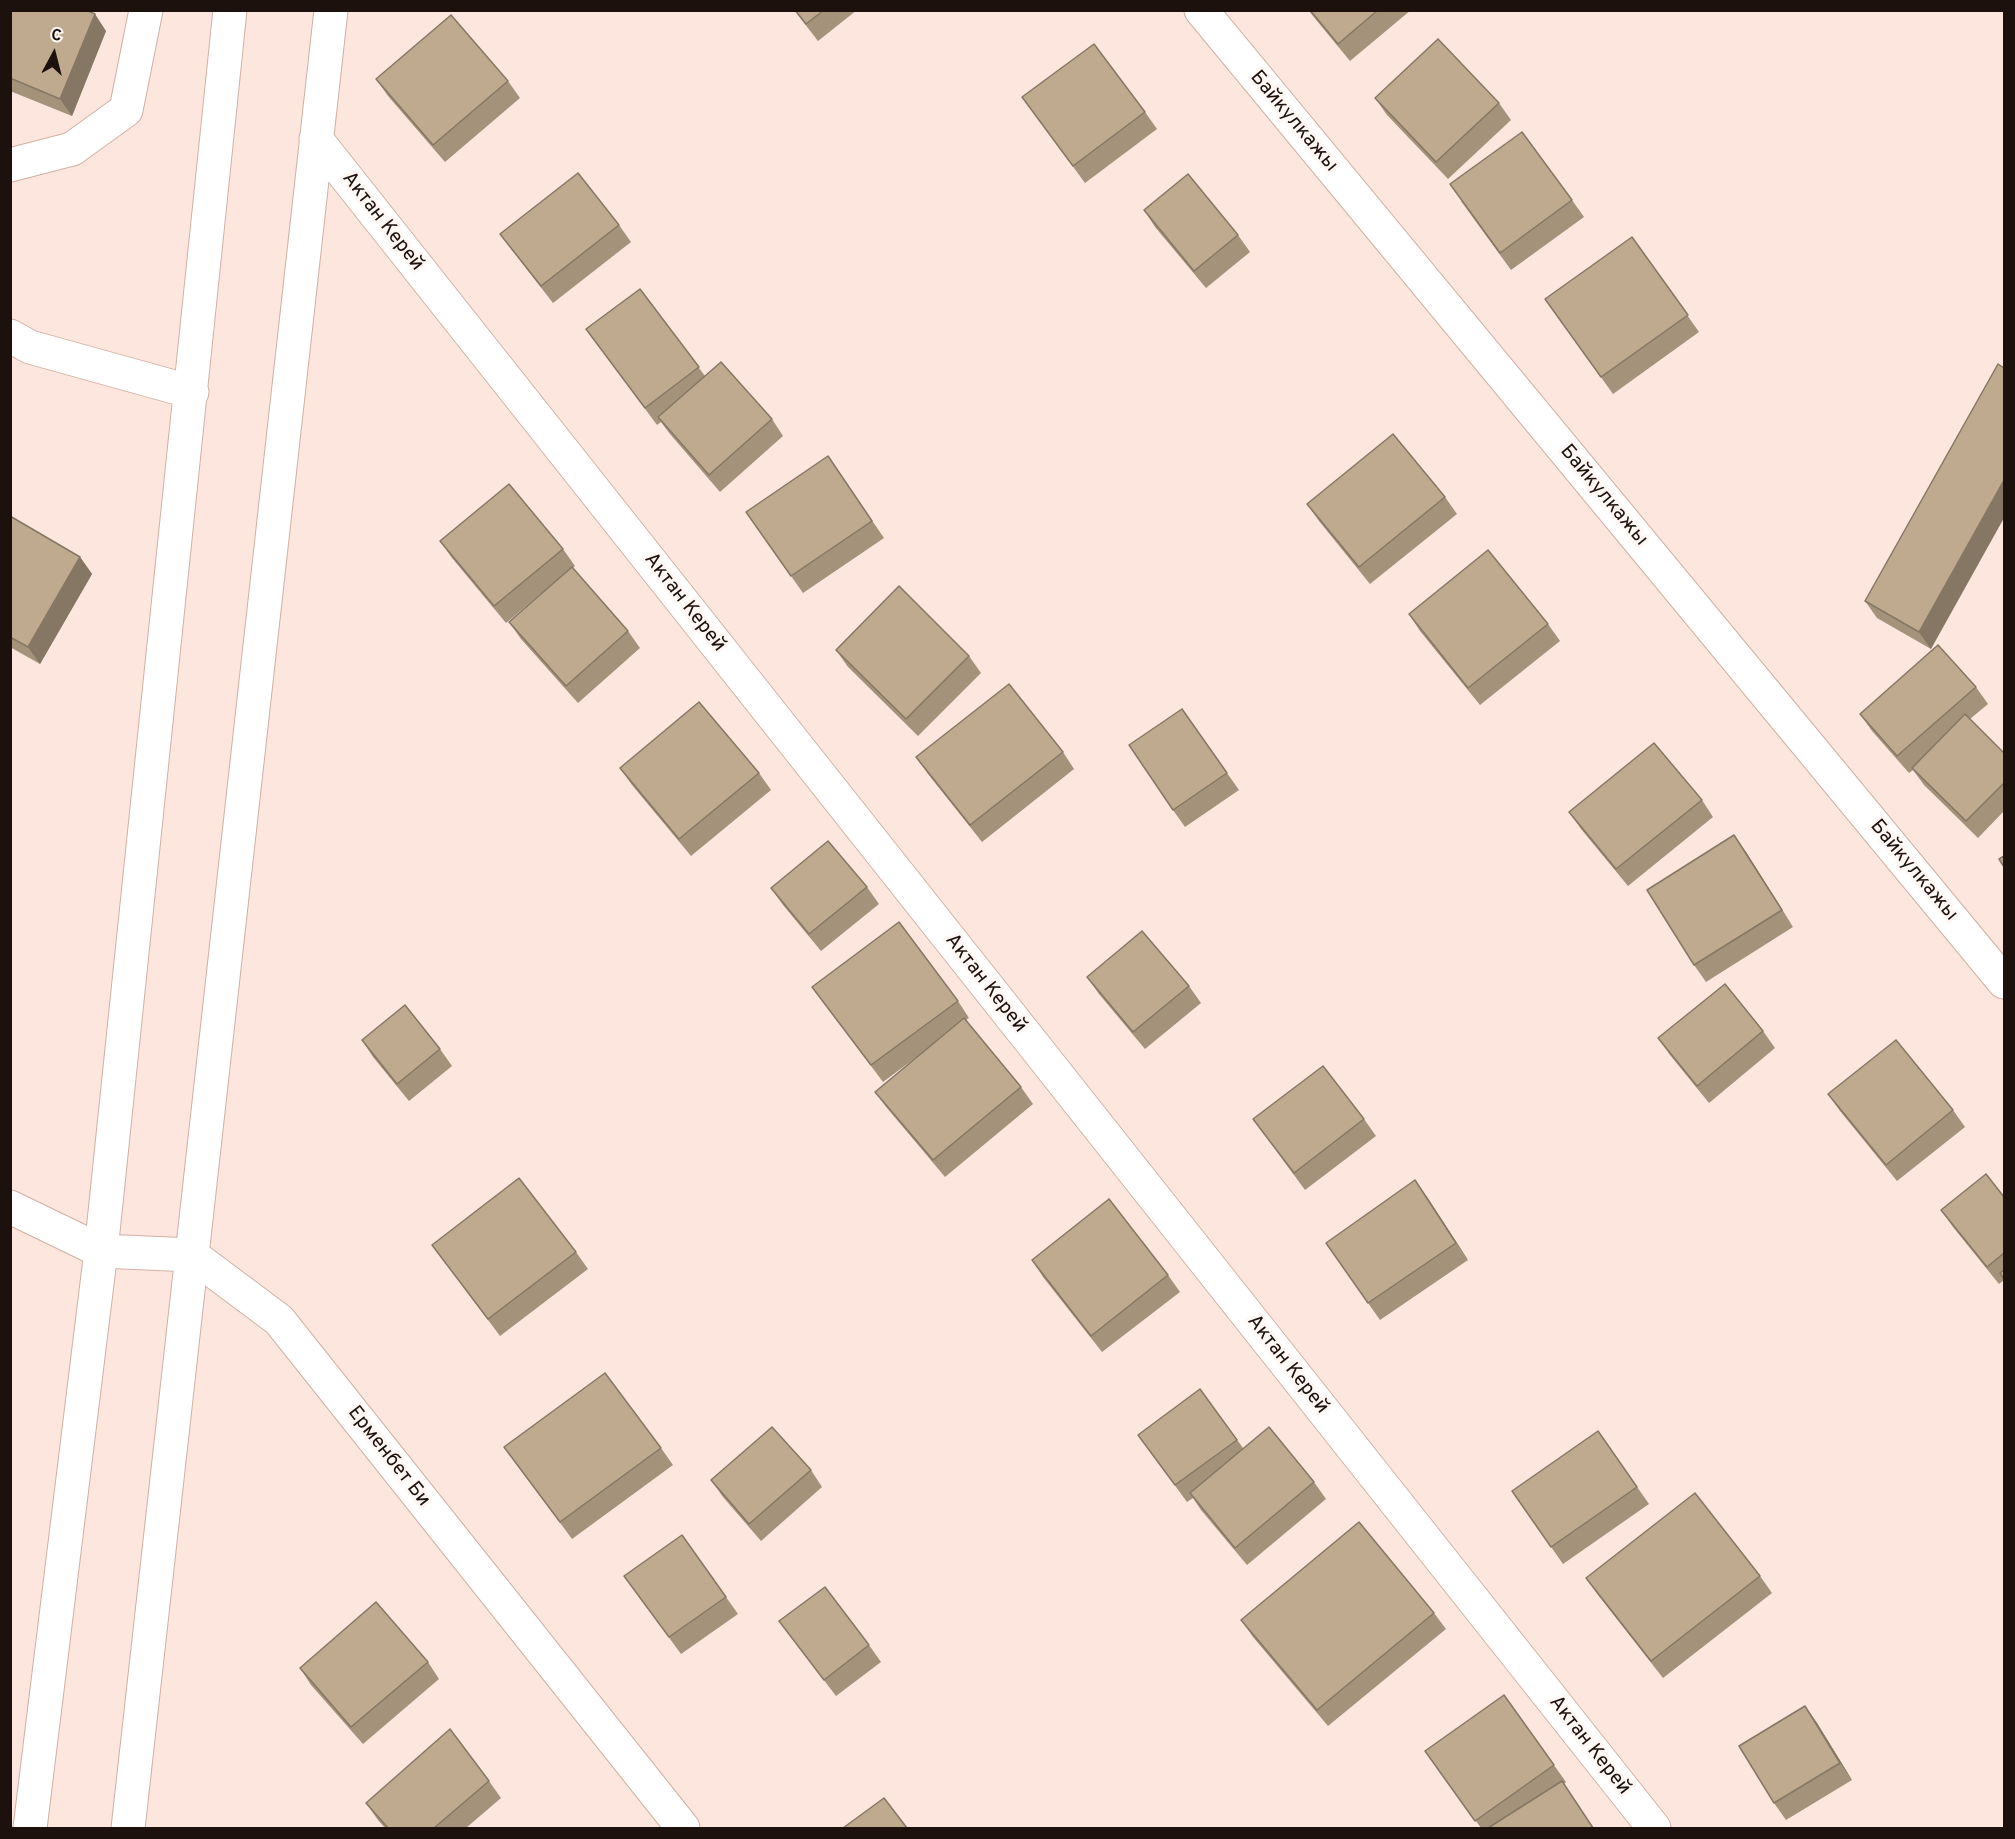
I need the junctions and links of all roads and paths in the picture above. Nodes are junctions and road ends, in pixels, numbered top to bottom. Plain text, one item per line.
1 (146, 10) edge
2 (230, 10) edge
3 (331, 10) edge
4 (1202, 10) edge
5 (316, 139) junction
6 (10, 165) edge
7 (10, 336) edge
8 (192, 392) junction
9 (2004, 982) edge
10 (10, 1207) edge
11 (101, 1251) junction
12 (192, 1255) junction
13 (30, 1828) edge
14 (128, 1828) edge
15 (683, 1828) edge
16 (1654, 1828) edge

1 - 6 street
2 - 8 street
3 - 5 street
4 - 9 street, Байкулкажы
5 - 12 street
5 - 16 street, Актан Керей
7 - 8 street
8 - 11 street
10 - 11 street
11 - 12 street
11 - 13 street
12 - 14 street
12 - 15 street, Ерменбет Би

